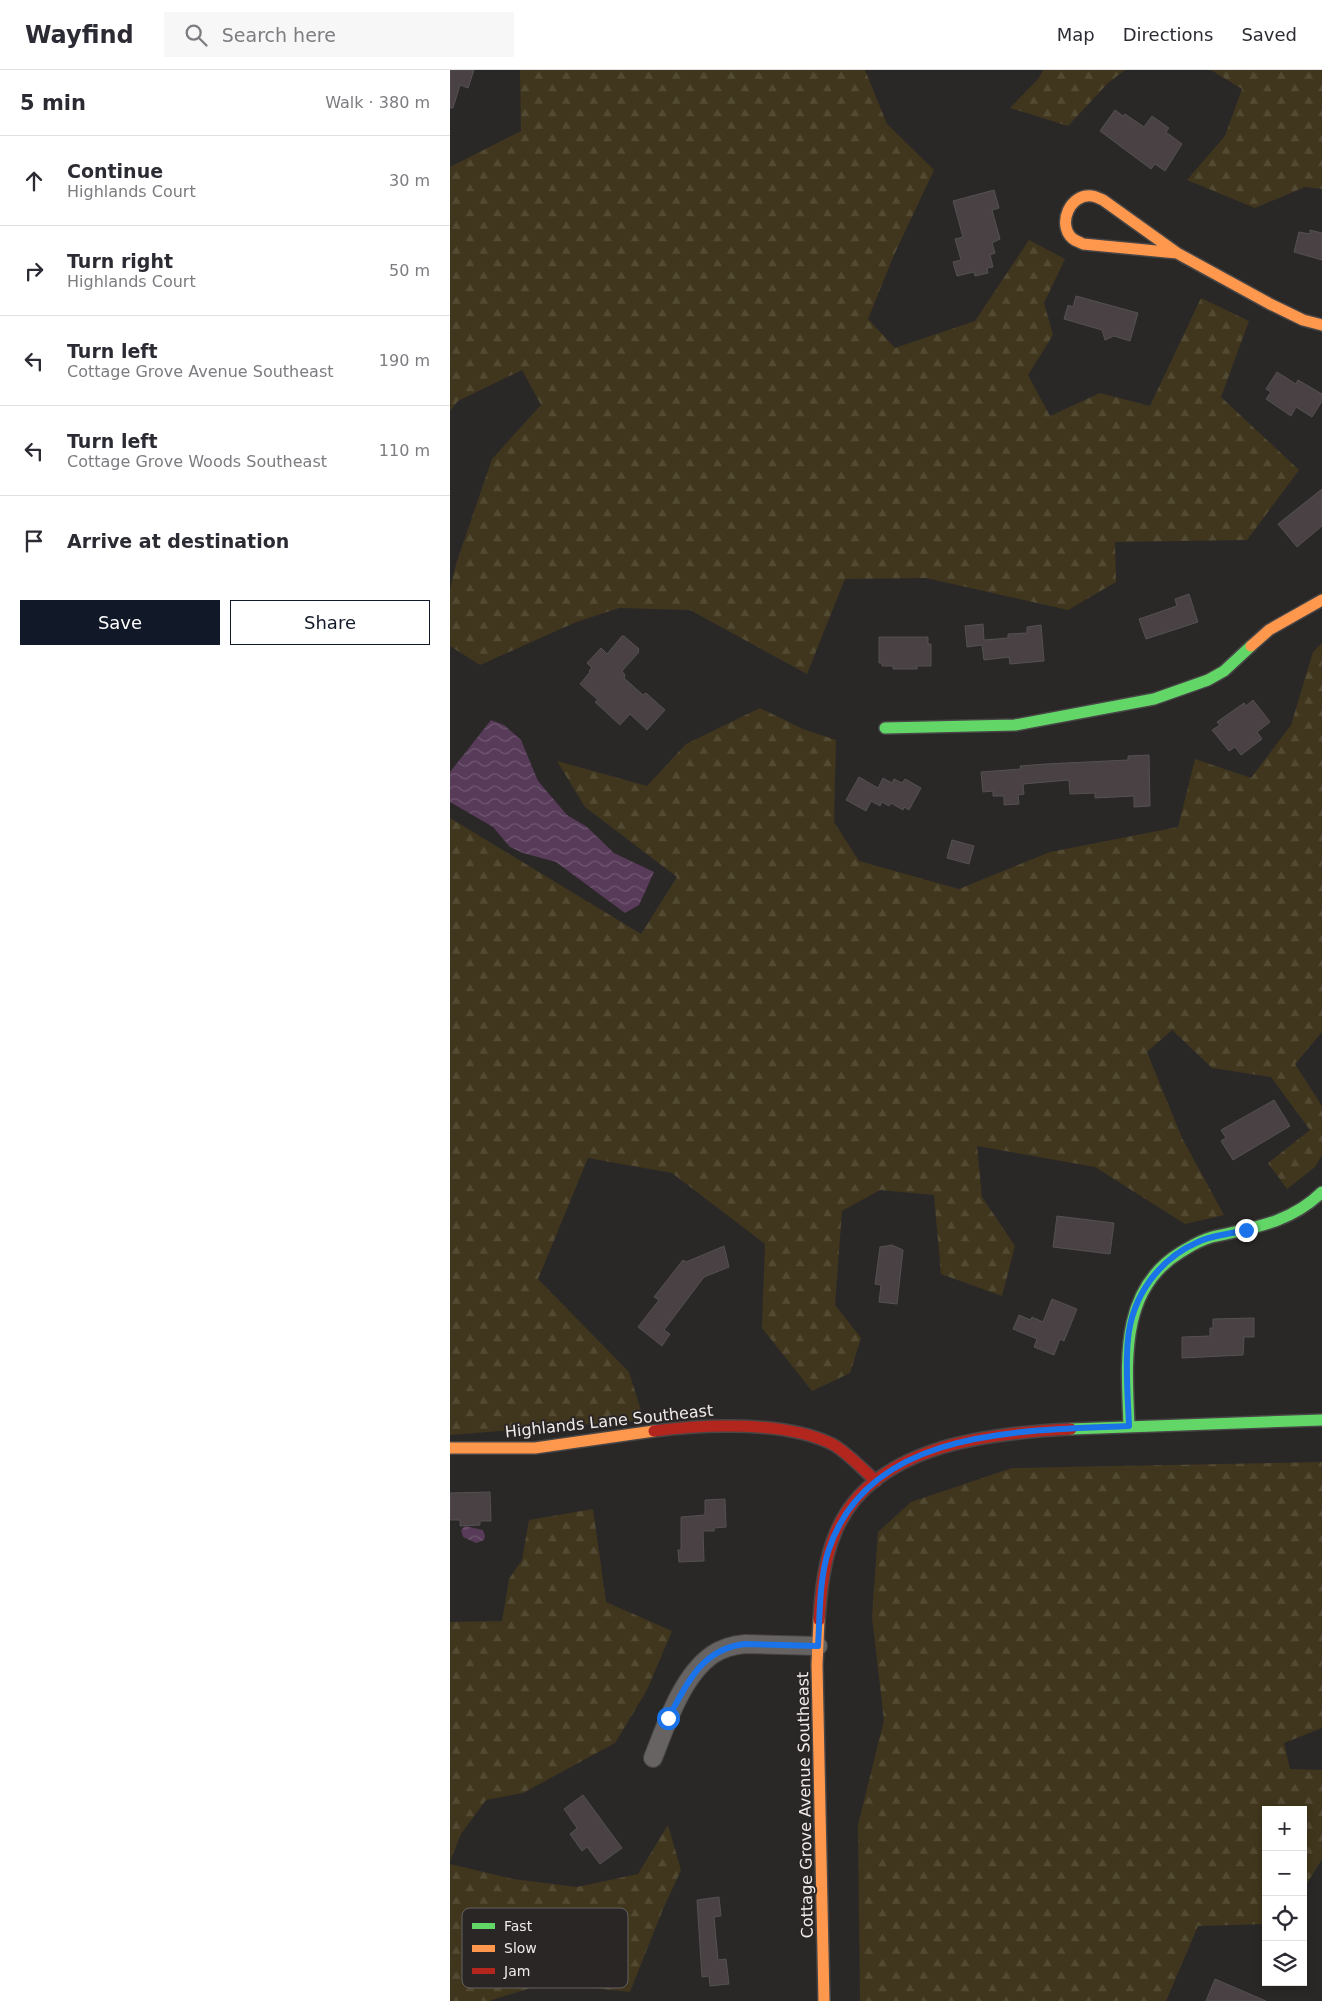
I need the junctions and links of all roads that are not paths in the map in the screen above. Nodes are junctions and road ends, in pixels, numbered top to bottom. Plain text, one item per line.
1 (1176, 253) junction
2 (1322, 325) edge
3 (1322, 600) edge
4 (885, 728) dead end
5 (1322, 1192) edge
6 (1322, 1420) edge
7 (1129, 1426) junction
8 (450, 1448) edge
9 (876, 1481) junction
10 (818, 1646) junction
11 (653, 1758) dead end
12 (824, 2001) edge

1 - 1 street
1 - 2 street
3 - 4 street
5 - 7 street
6 - 7 street, Cottage Grove Avenue Southeast
7 - 9 street, Cottage Grove Avenue Southeast
8 - 9 street, Highlands Lane Southeast
9 - 10 street, Cottage Grove Avenue Southeast
10 - 11 street
10 - 12 street, Cottage Grove Avenue Southeast

